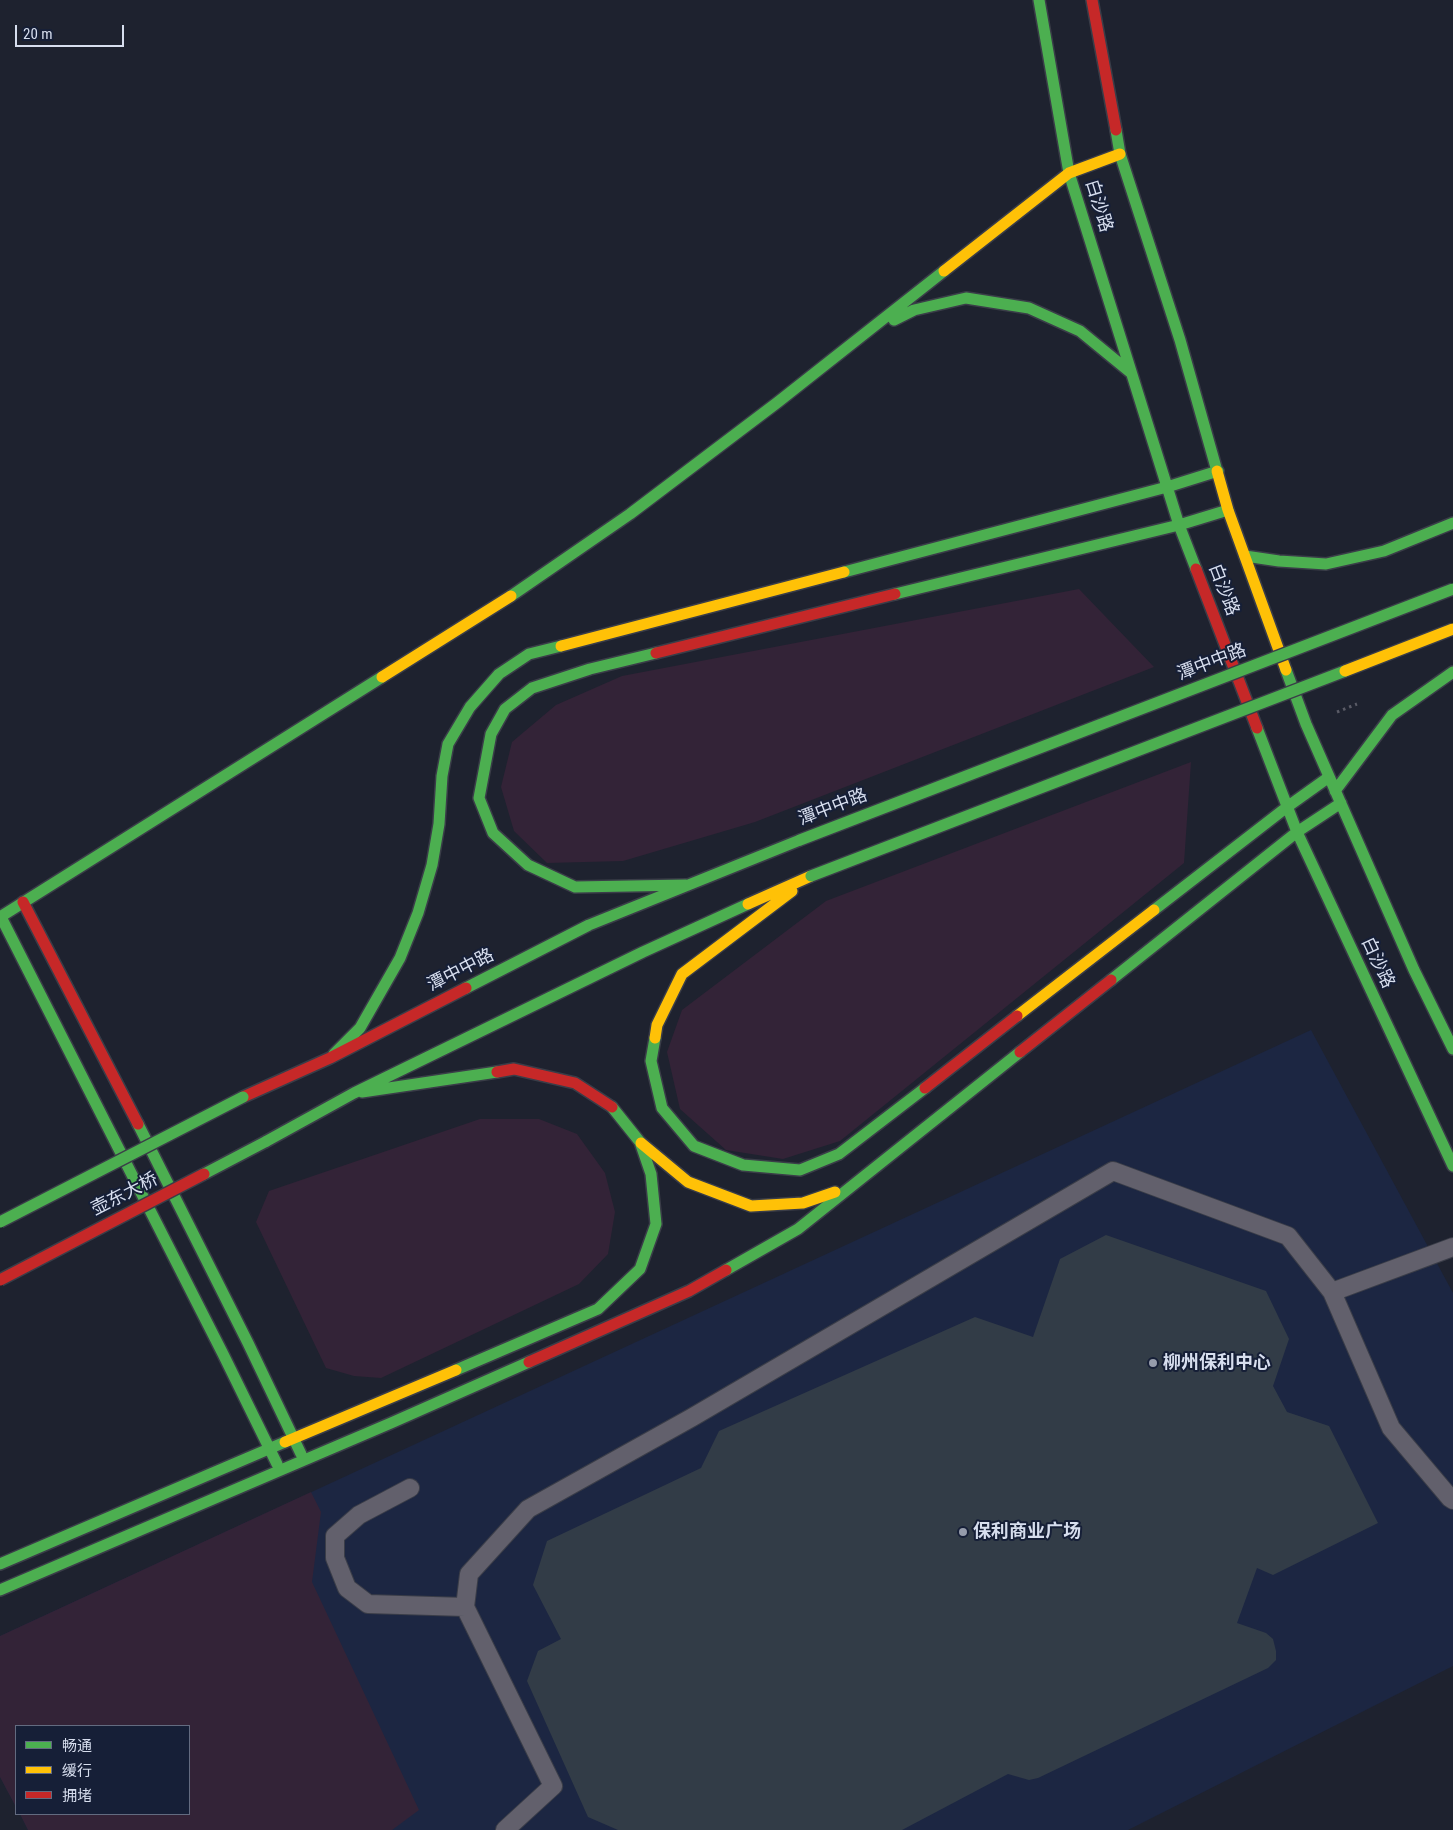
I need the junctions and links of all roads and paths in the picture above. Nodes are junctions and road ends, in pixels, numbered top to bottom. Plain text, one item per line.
1 (1039, 0) edge
2 (1092, 0) edge
3 (1120, 154) junction
4 (1069, 173) junction
5 (855, 340) junction
6 (1130, 372) junction
7 (1218, 471) junction
8 (1167, 487) junction
9 (1228, 510) junction
10 (1453, 523) edge
11 (1179, 525) junction
12 (1245, 556) junction
13 (1453, 589) edge
14 (1453, 629) edge
15 (1453, 672) edge
16 (1329, 777) junction
17 (1336, 791) junction
18 (1340, 803) junction
19 (1287, 807) junction
20 (1297, 832) junction
21 (811, 876) junction
22 (688, 885) junction
23 (23, 902) junction
24 (0, 917) edge
25 (1453, 1049) edge
26 (330, 1058) junction
27 (354, 1093) junction
28 (243, 1097) joint
29 (640, 1142) junction
30 (1453, 1166) edge
31 (850, 1187) junction
32 (0, 1222) edge
33 (1453, 1247) edge
34 (0, 1280) edge
35 (1332, 1292) junction
36 (294, 1438) junction
37 (270, 1449) junction
38 (304, 1460) junction
39 (280, 1471) junction
40 (410, 1488) dead end
41 (1453, 1500) edge
42 (0, 1564) edge
43 (0, 1590) edge
44 (465, 1607) junction
45 (505, 1830) edge

1 - 4 main road, 白沙路
2 - 3 main road, 白沙路
3 - 4 main road
3 - 7 main road, 白沙路
4 - 5 main road
4 - 6 main road, 白沙路
5 - 6 main road
5 - 23 main road
6 - 8 main road, 白沙路
7 - 8 main road
7 - 9 main road, 白沙路
8 - 11 main road, 白沙路
8 - 26 main road
9 - 11 main road
9 - 12 main road, 白沙路
10 - 12 main road
11 - 19 main road, 白沙路
11 - 22 main road
12 - 16 main road, 白沙路
13 - 22 main road, 潭中中路, bridge
14 - 21 main road, bridge
15 - 17 main road
16 - 17 main road, 白沙路
16 - 19 main road
17 - 18 main road, 白沙路
18 - 20 main road
18 - 25 main road, 白沙路
19 - 20 main road, 白沙路
19 - 21 main road
20 - 30 main road, 白沙路
20 - 31 main road
21 - 27 main road
22 - 26 main road, 潭中中路
23 - 24 main road
23 - 36 main road
24 - 37 main road
26 - 28 main road, 潭中中路
27 - 29 main road
27 - 34 main road, 壶东大桥, bridge
28 - 32 main road, 壶东大桥, bridge
29 - 31 main road
29 - 36 main road
31 - 38 main road
33 - 35 lane
35 - 41 lane
35 - 44 lane
36 - 37 main road
36 - 38 main road
37 - 39 main road
37 - 42 main road
38 - 39 main road
39 - 43 main road
40 - 44 lane
44 - 45 lane

